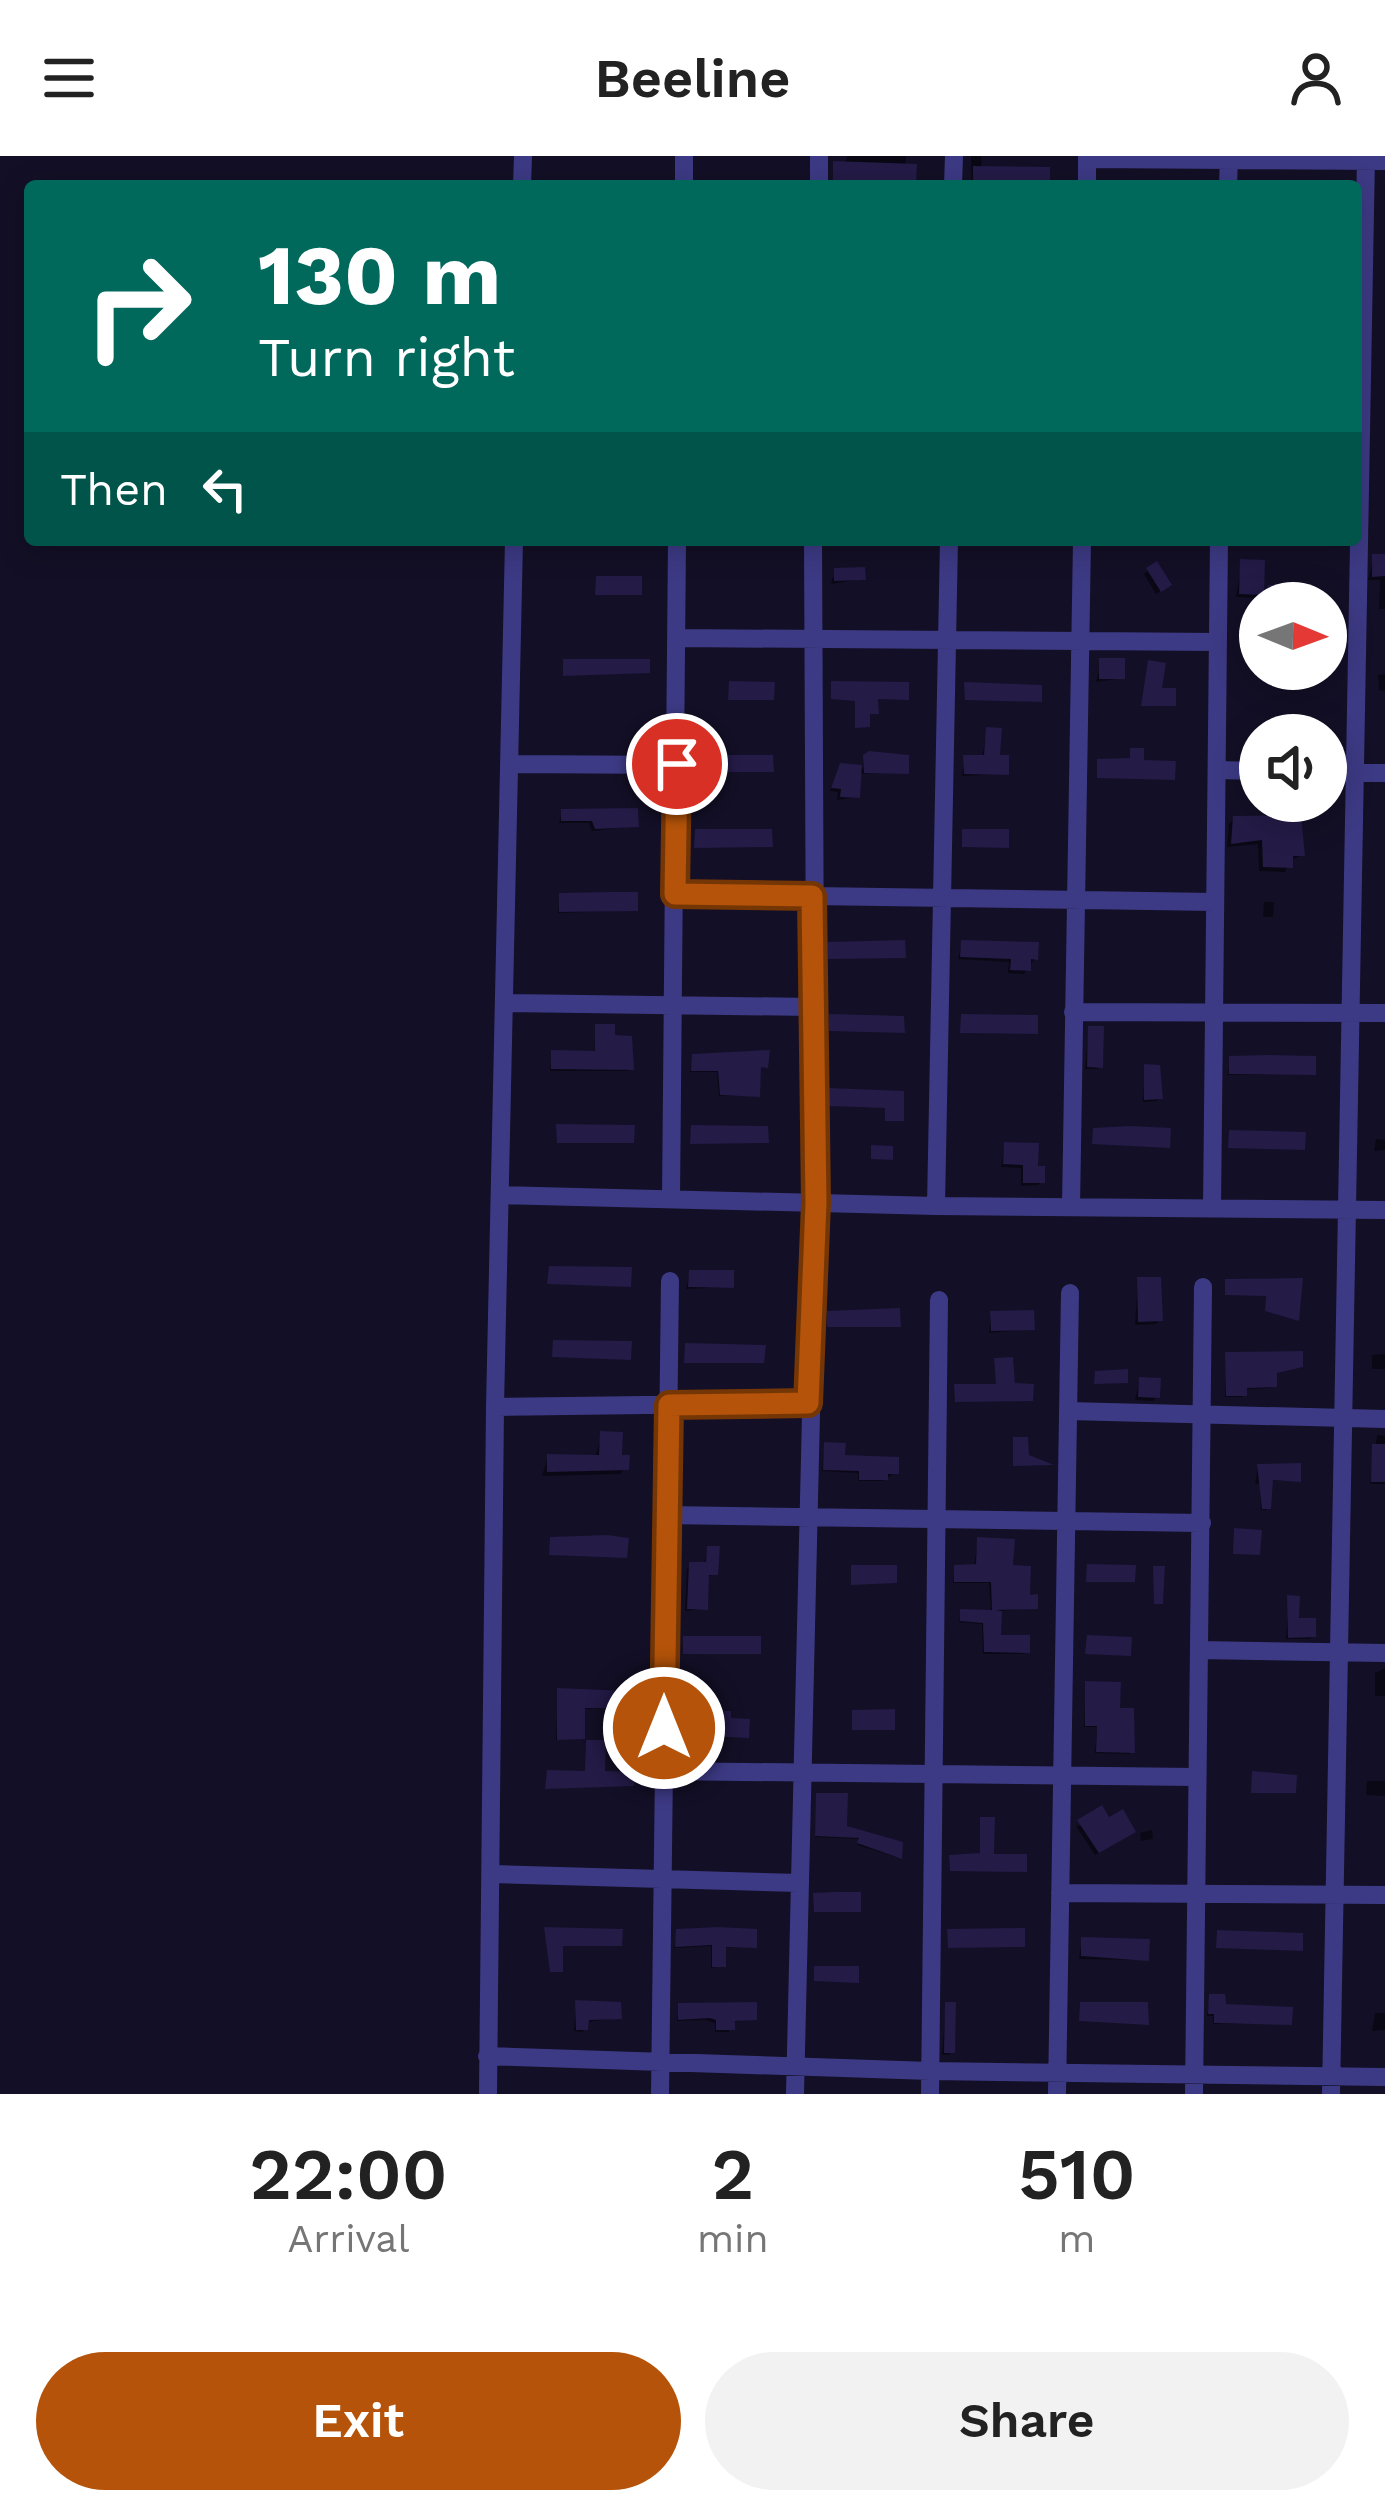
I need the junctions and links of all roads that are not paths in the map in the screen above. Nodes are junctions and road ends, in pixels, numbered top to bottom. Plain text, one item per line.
1 (1087, 158) edge
2 (1228, 158) edge
3 (1372, 159) edge
4 (1362, 315) edge
5 (514, 546) edge
6 (677, 546) edge
7 (813, 546) edge
8 (949, 546) edge
9 (1082, 546) edge
10 (1219, 546) edge
11 (1358, 546) edge
12 (679, 638) junction
13 (812, 638) junction
14 (948, 639) junction
15 (1077, 642) junction
16 (1218, 642) junction
17 (509, 764) junction
18 (677, 764) junction
19 (1217, 770) junction
20 (1239, 771) edge
21 (1347, 773) edge
22 (1354, 773) junction
23 (1385, 773) edge
24 (675, 894) junction
25 (812, 896) junction
26 (941, 899) junction
27 (1073, 899) junction
28 (1215, 902) junction
29 (504, 1003) junction
30 (673, 1004) junction
31 (812, 1007) junction
32 (1214, 1011) junction
33 (1072, 1012) junction
34 (1348, 1013) junction
35 (1385, 1013) edge
36 (502, 1195) junction
37 (671, 1199) junction
38 (816, 1203) junction
39 (936, 1206) junction
40 (1071, 1207) junction
41 (1213, 1208) junction
42 (1344, 1209) junction
43 (1385, 1210) edge
44 (670, 1281) dead end
45 (1203, 1287) dead end
46 (1070, 1293) dead end
47 (938, 1300) dead end
48 (808, 1403) junction
49 (669, 1405) junction
50 (495, 1407) junction
51 (1069, 1411) junction
52 (1202, 1415) junction
53 (1343, 1418) junction
54 (1385, 1419) edge
55 (665, 1515) junction
56 (807, 1518) junction
57 (936, 1518) junction
58 (1068, 1520) junction
59 (1202, 1523) junction
60 (1199, 1650) junction
61 (1342, 1652) junction
62 (1385, 1653) edge
63 (663, 1771) junction
64 (800, 1771) junction
65 (932, 1772) junction
66 (1060, 1775) junction
67 (1195, 1777) junction
68 (490, 1874) junction
69 (660, 1877) junction
70 (798, 1883) junction
71 (1060, 1893) junction
72 (1196, 1893) junction
73 (1338, 1894) junction
74 (1385, 1895) edge
75 (488, 2056) junction
76 (661, 2063) junction
77 (795, 2065) junction
78 (931, 2071) junction
79 (1385, 2077) edge
80 (1057, 2084) edge
81 (1331, 2085) edge
82 (1194, 2086) edge
83 (488, 2094) edge
84 (660, 2094) edge
85 (795, 2094) edge
86 (930, 2094) edge

1 - 2 street
2 - 3 street
3 - 4 street
5 - 17 street
6 - 12 street
7 - 13 street
8 - 14 street
9 - 15 street
10 - 16 street
11 - 22 street
12 - 13 street
12 - 18 street
13 - 14 street
13 - 25 street
14 - 15 street
14 - 26 street
15 - 16 street
15 - 27 street
16 - 19 street
17 - 18 street
17 - 29 street
18 - 24 street
19 - 20 street
19 - 28 street
21 - 22 street
22 - 23 street
22 - 34 street
24 - 25 street
24 - 30 street
25 - 26 street
25 - 31 street
26 - 27 street
26 - 39 street
27 - 28 street
27 - 33 street
28 - 32 street
29 - 30 street
29 - 36 street
30 - 31 street
30 - 37 street
31 - 38 street
32 - 33 street
32 - 34 street
32 - 41 street
33 - 40 street
34 - 35 street
34 - 42 street
36 - 37 street
36 - 50 street
37 - 38 street
38 - 39 street
38 - 48 street
39 - 40 street
40 - 41 street
41 - 42 street
42 - 43 street
42 - 53 street
44 - 49 street
45 - 52 street
46 - 51 street
47 - 57 street
48 - 49 street
48 - 56 street
49 - 50 street
49 - 55 street
50 - 68 street
51 - 52 street
51 - 58 street
52 - 53 street
52 - 59 street
53 - 54 street
53 - 61 street
55 - 56 street
55 - 63 street
56 - 57 street
56 - 64 street
57 - 58 street
57 - 65 street
58 - 59 street
58 - 66 street
59 - 60 street
60 - 61 street
60 - 67 street
61 - 62 street
61 - 73 street
63 - 64 street
63 - 69 street
64 - 65 street
64 - 70 street
65 - 66 street
65 - 78 street
66 - 67 street
66 - 71 street
67 - 72 street
68 - 69 street
68 - 75 street
69 - 70 street
69 - 76 street
70 - 77 street
71 - 72 street
71 - 80 street
72 - 73 street
72 - 82 street
73 - 74 street
73 - 81 street
75 - 76 street
75 - 83 street
76 - 77 street
76 - 84 street
77 - 78 street
77 - 85 street
78 - 80 street
78 - 86 street
79 - 81 street
80 - 82 street
81 - 82 street

